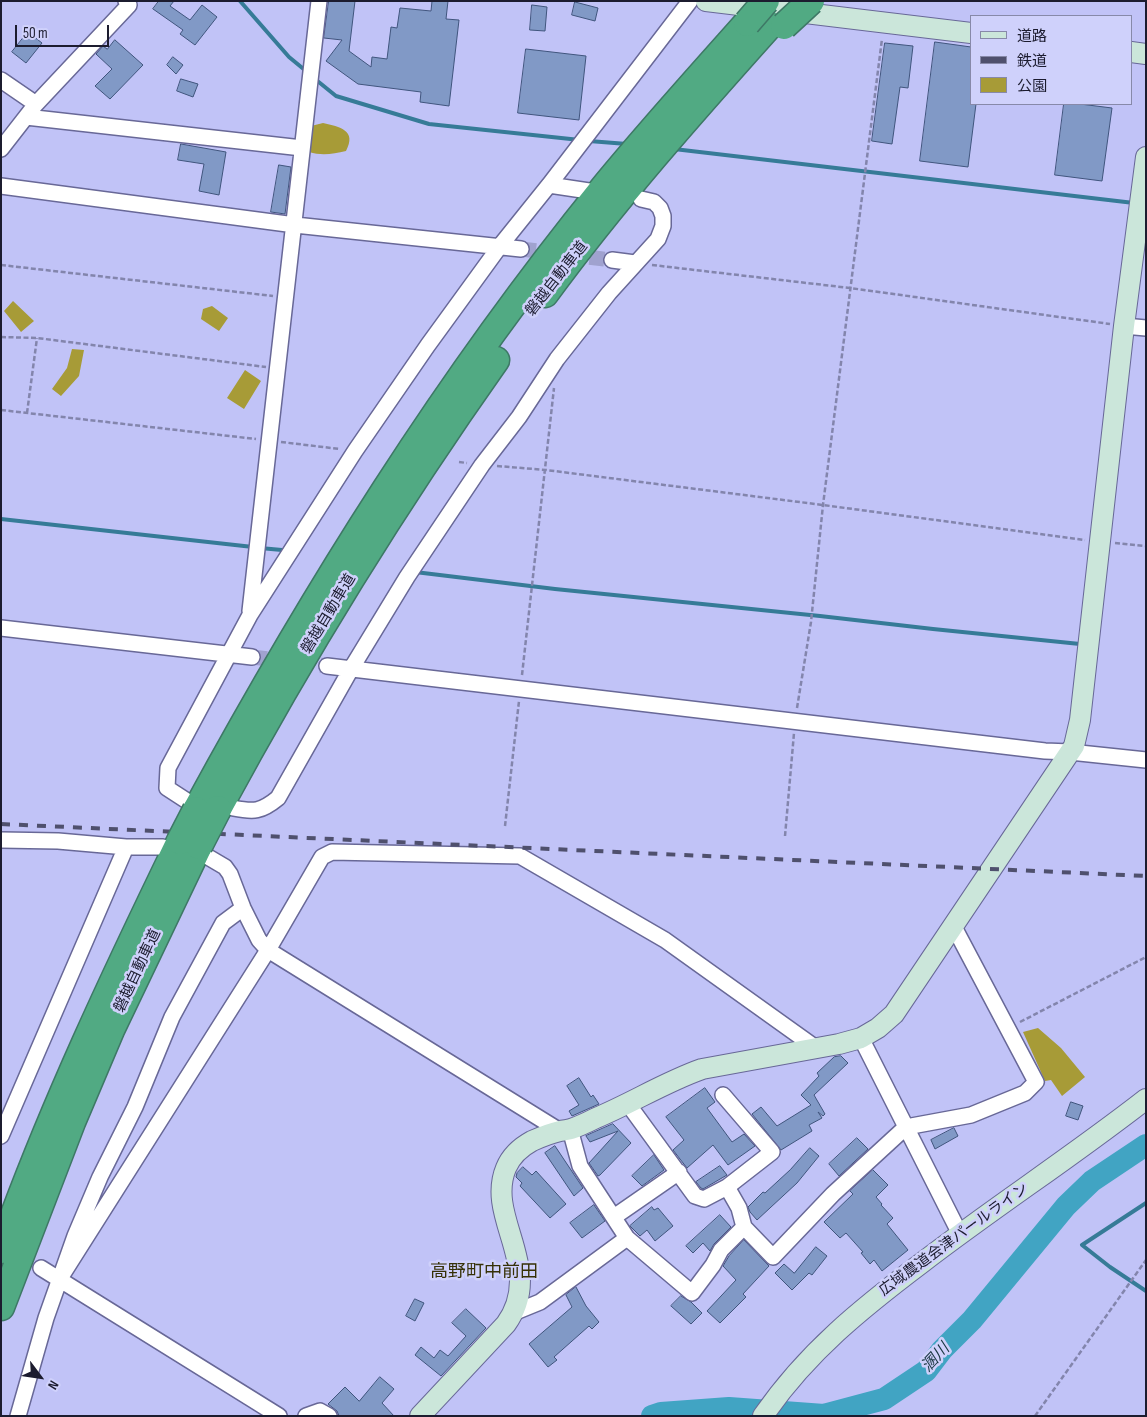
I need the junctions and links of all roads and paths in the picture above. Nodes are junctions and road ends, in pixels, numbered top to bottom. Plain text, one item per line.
1 (126, 1) edge
2 (319, 1) edge
3 (690, 1) edge
4 (706, 1) edge
5 (791, 1) edge
6 (811, 1) edge
7 (758, 16) edge
8 (883, 22) junction
9 (970, 33) edge
10 (1132, 52) edge
11 (1146, 54) edge
12 (1, 80) edge
13 (698, 92) junction
14 (36, 104) junction
15 (26, 118) junction
16 (302, 148) junction
17 (1, 149) edge
18 (1146, 157) edge
19 (550, 185) junction
20 (1, 186) edge
21 (615, 192) junction
22 (295, 225) junction
23 (500, 246) junction
24 (521, 249) tunnel mouth
25 (612, 260) tunnel mouth
26 (635, 263) junction
27 (1, 265) edge
28 (850, 288) junction
29 (285, 298) junction
30 (1116, 325) junction
31 (1146, 328) edge
32 (1, 337) edge
33 (37, 338) junction
34 (277, 368) junction
35 (554, 387) dead end
36 (1, 410) edge
37 (26, 413) junction
38 (269, 441) junction
39 (355, 451) junction
40 (482, 464) junction
41 (546, 470) junction
42 (823, 505) junction
43 (1091, 541) junction
44 (1146, 546) edge
45 (250, 614) junction
46 (811, 622) dead end
47 (1, 628) edge
48 (230, 654) junction
49 (252, 656) tunnel mouth
50 (326, 666) tunnel mouth
51 (351, 670) junction
52 (520, 690) junction
53 (1070, 752) junction
54 (1146, 760) edge
55 (209, 807) junction
56 (505, 826) dead end
57 (1, 840) edge
58 (126, 847) junction
59 (187, 848) junction
60 (243, 908) junction
61 (954, 927) junction
62 (268, 950) junction
63 (1146, 957) edge
64 (1007, 1029) junction
65 (862, 1038) junction
66 (816, 1048) junction
67 (723, 1094) dead end
68 (1146, 1099) edge
69 (628, 1104) junction
70 (906, 1127) junction
71 (565, 1130) junction
72 (1, 1136) edge
73 (678, 1172) junction
74 (726, 1187) junction
75 (614, 1216) junction
76 (744, 1227) junction
77 (960, 1234) junction
78 (627, 1238) junction
79 (1, 1250) edge
80 (1146, 1260) edge
81 (41, 1268) dead end
82 (60, 1280) junction
83 (1, 1307) edge
84 (513, 1313) junction
85 (18, 1416) edge
86 (279, 1416) edge
87 (306, 1416) edge
88 (329, 1416) edge
89 (420, 1416) edge
90 (763, 1416) edge
91 (1035, 1416) edge

1 - 14 street
2 - 16 street
3 - 19 street
4 - 8 street
5 - 7 highway
6 - 7 highway, bridge
7 - 13 highway
7 - 13 highway
8 - 9 street
8 - 28 path
10 - 11 street
12 - 14 street
13 - 21 highway, 磐越自動車道
13 - 21 highway, 磐越自動車道
14 - 15 street
15 - 16 street
15 - 17 street
16 - 22 street
18 - 30 street
19 - 21 street
19 - 23 street
20 - 22 street
21 - 26 street
21 - 55 highway, 磐越自動車道
22 - 23 street
22 - 29 street
23 - 24 street
23 - 39 street
25 - 26 street
26 - 28 path
26 - 40 street
27 - 29 path
28 - 30 path
28 - 42 path
29 - 34 street
30 - 31 street
30 - 43 street
32 - 33 path
33 - 34 path
33 - 37 path
34 - 38 street
35 - 41 path
36 - 37 path
37 - 38 path
38 - 39 path
38 - 45 street
39 - 45 street
40 - 41 path
40 - 51 street
41 - 42 path
41 - 52 path
42 - 43 path
42 - 46 path
43 - 44 path
43 - 53 street
45 - 48 street
47 - 48 street
48 - 49 street
48 - 55 street
50 - 51 street
51 - 52 street
51 - 55 street
52 - 53 street
52 - 56 path
53 - 54 street
53 - 61 street
55 - 59 highway, 磐越自動車道, bridge
57 - 58 street
58 - 59 street
58 - 72 street
59 - 60 street
59 - 79 highway, 磐越自動車道
59 - 83 highway, 磐越自動車道
60 - 62 street
60 - 82 street
61 - 64 street
61 - 65 street
62 - 66 street
62 - 71 street
62 - 82 street
63 - 64 path
64 - 70 street
65 - 66 street
65 - 70 street
66 - 69 street
67 - 74 street
68 - 77 street, 広域農道会津パールライン
69 - 71 street
69 - 73 street
70 - 76 street
70 - 77 street
71 - 75 street
71 - 84 street
73 - 74 street
73 - 75 street
74 - 76 street
75 - 78 street
76 - 78 street
77 - 90 street, 広域農道会津パールライン
78 - 84 street
80 - 91 path
81 - 82 street
82 - 85 street
82 - 86 street
84 - 89 street
87 - 88 street

